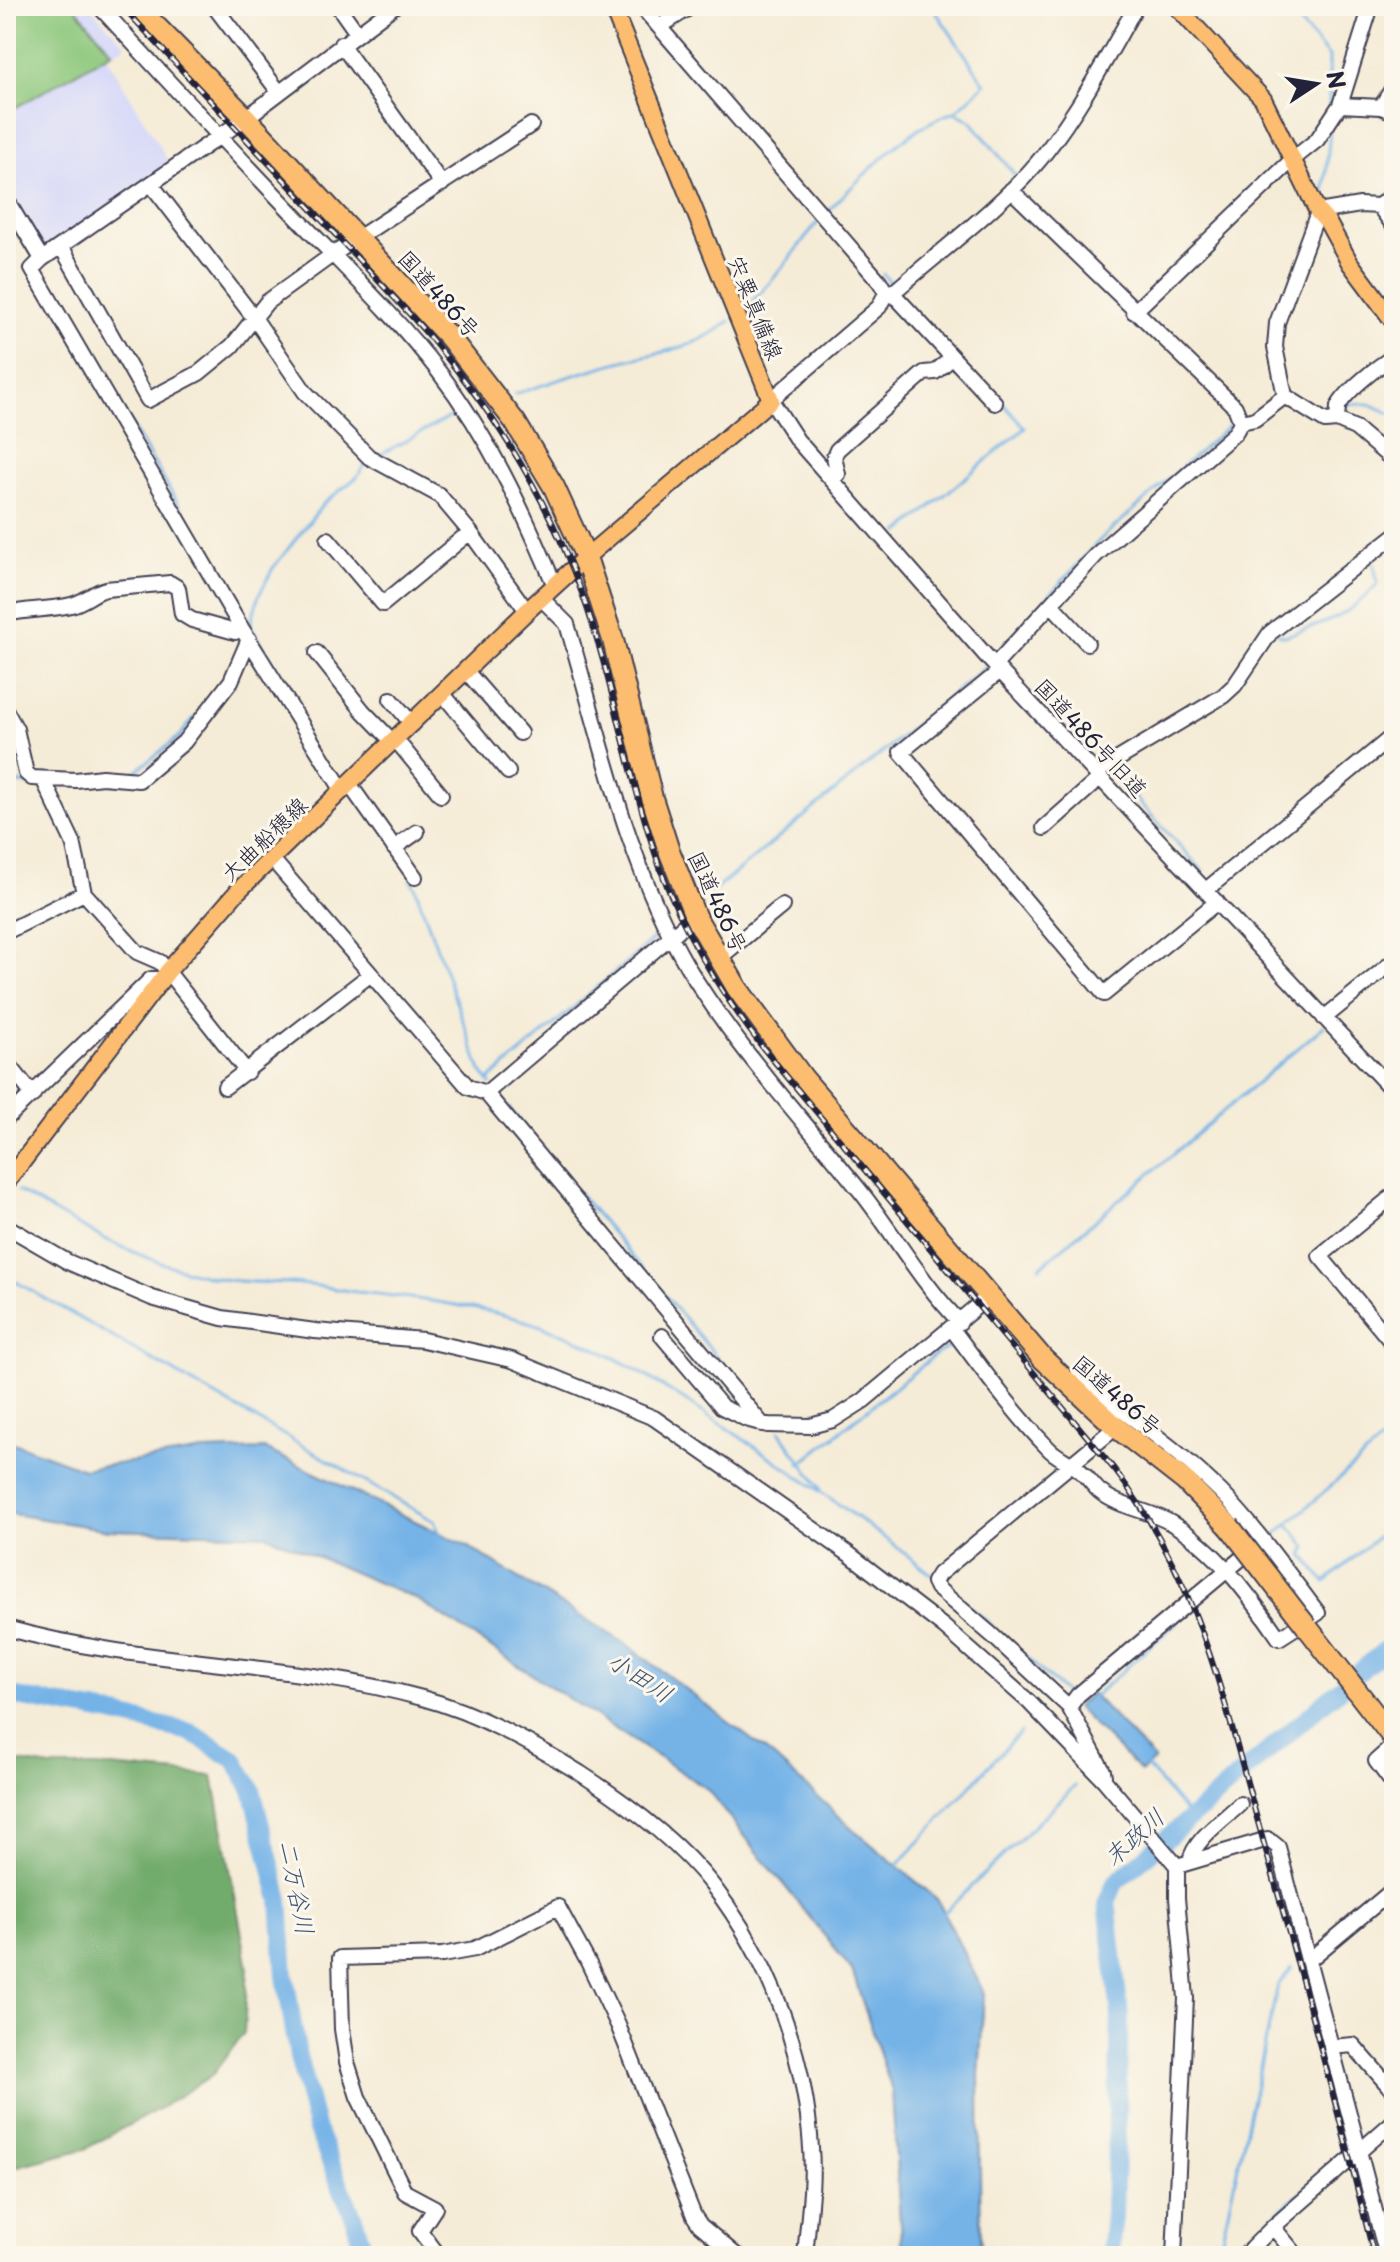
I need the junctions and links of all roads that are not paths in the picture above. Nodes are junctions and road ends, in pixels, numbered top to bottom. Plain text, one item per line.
1 (99, 6) edge
2 (136, 6) edge
3 (214, 6) edge
4 (338, 6) edge
5 (394, 6) edge
6 (612, 6) edge
7 (641, 6) edge
8 (692, 6) edge
9 (1136, 6) edge
10 (1176, 6) edge
11 (1371, 6) edge
12 (659, 27) junction
13 (357, 33) junction
14 (344, 48) junction
15 (1394, 86) edge
16 (279, 92) junction
17 (1340, 105) junction
18 (1388, 109) edge
19 (246, 118) junction
20 (531, 125) dead end
21 (219, 137) junction
22 (1292, 160) junction
23 (151, 184) junction
24 (442, 184) junction
25 (1011, 190) junction
26 (1394, 193) edge
27 (6, 199) edge
28 (1379, 206) junction
29 (1318, 212) junction
30 (1394, 226) edge
31 (358, 239) junction
32 (63, 249) junction
33 (332, 255) junction
34 (39, 262) junction
35 (886, 293) junction
36 (1134, 312) junction
37 (255, 319) junction
38 (1394, 322) edge
39 (1394, 357) edge
40 (952, 358) junction
41 (1285, 396) junction
42 (771, 400) junction
43 (995, 403) dead end
44 (1337, 420) junction
45 (1241, 422) junction
46 (1394, 461) edge
47 (831, 479) junction
48 (470, 532) junction
49 (1394, 536) edge
50 (328, 539) dead end
51 (586, 557) junction
52 (555, 586) junction
53 (541, 598) junction
54 (1051, 604) junction
55 (527, 611) junction
56 (6, 614) edge
57 (245, 634) junction
58 (1087, 643) dead end
59 (317, 653) dead end
60 (998, 668) junction
61 (466, 671) junction
62 (442, 693) junction
63 (391, 699) dead end
64 (6, 711) edge
65 (412, 724) junction
66 (520, 733) dead end
67 (1394, 735) edge
68 (394, 741) junction
69 (508, 772) dead end
70 (1098, 775) junction
71 (43, 779) junction
72 (346, 788) junction
73 (441, 795) dead end
74 (1044, 828) dead end
75 (417, 832) dead end
76 (394, 848) junction
77 (272, 859) junction
78 (415, 877) dead end
79 (1206, 890) junction
80 (84, 893) junction
81 (1217, 902) junction
82 (782, 906) dead end
83 (695, 916) junction
84 (7, 927) edge
85 (671, 935) junction
86 (718, 959) junction
87 (1394, 961) edge
88 (371, 974) junction
89 (165, 975) junction
90 (1324, 1018) junction
91 (6, 1061) edge
92 (247, 1072) junction
93 (225, 1087) dead end
94 (1394, 1092) edge
95 (486, 1093) junction
96 (33, 1095) junction
97 (6, 1119) edge
98 (6, 1183) edge
99 (1394, 1195) edge
100 (6, 1226) edge
101 (989, 1296) junction
102 (956, 1326) junction
103 (662, 1336) dead end
104 (1394, 1345) edge
105 (1043, 1359) junction
106 (771, 1426) junction
107 (1116, 1427) junction
108 (1070, 1464) junction
109 (1263, 1541) junction
110 (1226, 1570) junction
111 (6, 1628) edge
112 (1073, 1702) junction
113 (1393, 1740) edge
114 (1104, 1780) junction
115 (1394, 1785) edge
116 (1240, 1804) dead end
117 (1179, 1861) junction
118 (1394, 1889) edge
119 (1308, 1961) junction
120 (1331, 2047) junction
121 (1394, 2092) edge
122 (1394, 2121) edge
123 (1360, 2151) junction
124 (1273, 2227) junction
125 (439, 2256) edge
126 (737, 2256) edge
127 (805, 2256) edge
128 (1174, 2256) edge
129 (1244, 2256) edge
130 (1297, 2256) edge
131 (1387, 2256) edge

1 - 21 street
2 - 19 highway, 国道486号
3 - 16 street
4 - 13 street
5 - 13 street
6 - 42 main road, 宍粟真備線
7 - 12 street
8 - 12 street
9 - 25 street
10 - 22 main road
11 - 17 street
12 - 35 street
13 - 14 street
14 - 16 street
14 - 24 street
15 - 18 street
16 - 19 street
17 - 18 street
17 - 22 street
19 - 21 street
19 - 31 highway, 国道486号
20 - 24 street
21 - 23 street
21 - 33 street
22 - 29 main road
22 - 36 street
23 - 32 street
23 - 37 street
24 - 31 street
25 - 35 street
25 - 36 street
26 - 28 street
27 - 34 street
28 - 29 street
28 - 30 street
29 - 38 main road
29 - 41 street
31 - 33 street
31 - 51 highway, 国道486号
32 - 34 street
32 - 37 street
33 - 37 street
33 - 52 street
34 - 57 street
35 - 40 street
35 - 42 street
36 - 45 street
37 - 48 street
39 - 44 street
40 - 43 street
40 - 47 street
41 - 44 street
41 - 45 street
42 - 47 street, 国道486号旧道
42 - 51 main road
44 - 46 street
45 - 54 street
47 - 60 street, 国道486号旧道
48 - 50 street
48 - 55 street
49 - 70 street
51 - 52 main road, 大曲船穂線
51 - 83 highway, 国道486号
52 - 53 main road, 大曲船穂線
53 - 55 main road, 大曲船穂線
53 - 85 street
54 - 58 street
54 - 60 street
55 - 61 main road, 大曲船穂線
56 - 57 street
57 - 71 street
57 - 72 street
59 - 68 street
60 - 70 street, 国道486号旧道
60 - 81 street
61 - 62 main road, 大曲船穂線
61 - 66 street
62 - 65 main road, 大曲船穂線
62 - 69 street
63 - 65 street
64 - 71 street
65 - 68 main road, 大曲船穂線
67 - 79 street
68 - 72 main road, 大曲船穂線
68 - 73 street
70 - 74 street
70 - 79 street, 国道486号旧道
71 - 80 street
72 - 76 street
72 - 77 main road, 大曲船穂線
75 - 76 street
76 - 78 street
77 - 88 street
77 - 89 main road, 大曲船穂線
79 - 81 street, 国道486号旧道
80 - 84 street
80 - 89 street
81 - 90 street, 国道486号旧道
82 - 86 street
83 - 85 street
83 - 86 highway, 国道486号
85 - 95 street
85 - 102 street
86 - 101 highway, 国道486号
87 - 90 street
88 - 92 street
88 - 95 street
89 - 92 street
89 - 96 street
89 - 98 main road, 大曲船穂線
90 - 94 street, 国道486号旧道
91 - 96 street
92 - 93 street
95 - 106 street
96 - 97 street
99 - 104 street
100 - 114 street
101 - 102 street
101 - 105 highway, 国道486号
102 - 106 street
102 - 108 street
103 - 106 street
105 - 107 highway, 国道486号
105 - 109 street
107 - 108 street
107 - 113 highway, 国道486号, bridge
108 - 110 street
108 - 112 street
109 - 110 street
109 - 110 street
110 - 112 street
111 - 127 street
112 - 114 street
113 - 115 street
114 - 117 street
116 - 117 street
117 - 119 street
117 - 128 street
118 - 119 street
119 - 120 street
120 - 121 street
120 - 123 street
122 - 123 street
123 - 124 street
123 - 131 street
124 - 129 street
124 - 130 street
125 - 126 street

